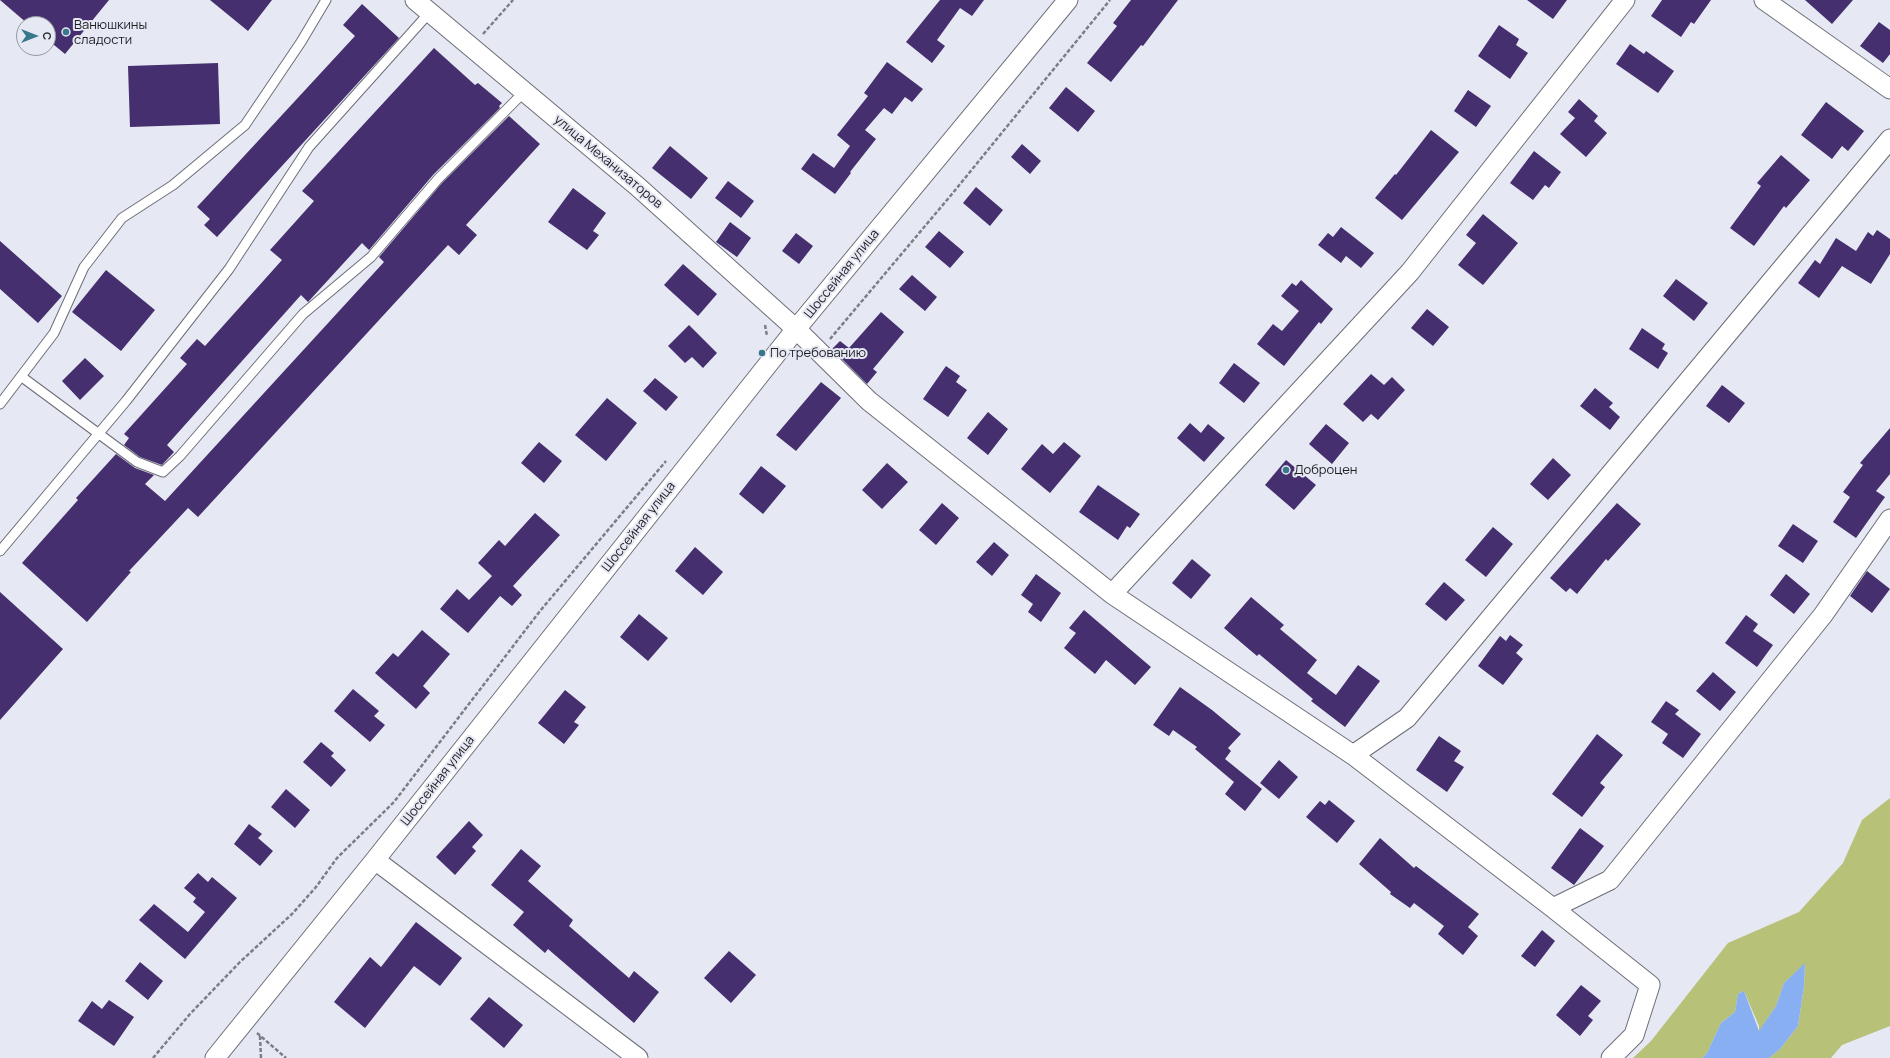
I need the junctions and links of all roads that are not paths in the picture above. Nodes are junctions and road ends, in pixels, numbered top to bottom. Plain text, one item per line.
1 (326, 0) edge
2 (415, 0) edge
3 (1068, 0) edge
4 (1624, 0) edge
5 (1764, 0) edge
6 (430, 12) junction
7 (1890, 88) edge
8 (524, 92) junction
9 (1890, 139) edge
10 (796, 329) junction
11 (22, 376) junction
12 (0, 404) edge
13 (99, 434) junction
14 (1890, 519) edge
15 (0, 551) edge
16 (1112, 594) junction
17 (1353, 755) junction
18 (375, 860) junction
19 (1553, 908) junction
20 (215, 1058) edge
21 (638, 1058) edge
22 (1611, 1058) edge

1 - 11 lane
2 - 6 street, улица Механизаторов
3 - 10 street, Шоссейная улица
4 - 16 street
5 - 7 street
6 - 8 street, улица Механизаторов
6 - 13 lane
8 - 10 street, улица Механизаторов
8 - 13 lane
9 - 17 street
10 - 16 street, улица Механизаторов
10 - 18 street, Шоссейная улица
11 - 12 lane
11 - 13 lane
13 - 15 lane
14 - 19 street
16 - 17 street, улица Механизаторов
17 - 19 street, улица Механизаторов
18 - 20 street, Шоссейная улица
18 - 21 street
19 - 22 street, улица Механизаторов

